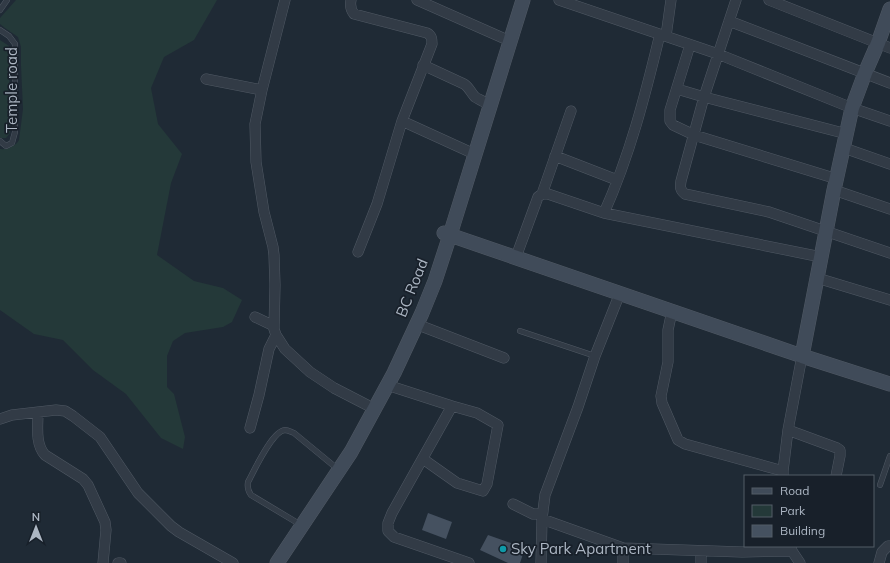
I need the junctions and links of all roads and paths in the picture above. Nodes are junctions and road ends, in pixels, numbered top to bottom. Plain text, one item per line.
1 (7, 0) edge
2 (285, 0) edge
3 (351, 0) edge
4 (417, 0) edge
5 (514, 0) edge
6 (523, 0) edge
7 (559, 0) edge
8 (671, 0) edge
9 (736, 0) edge
10 (769, 0) edge
11 (890, 9) edge
12 (0, 10) edge
13 (730, 21) junction
14 (0, 30) edge
15 (663, 35) junction
16 (502, 38) junction
17 (690, 44) junction
18 (884, 45) edge
19 (718, 54) junction
20 (423, 65) junction
21 (865, 73) junction
22 (206, 79) dead end
23 (890, 83) edge
24 (677, 88) junction
25 (262, 90) junction
26 (704, 97) junction
27 (484, 102) junction
28 (852, 108) junction
29 (571, 110) dead end
30 (402, 121) junction
31 (890, 121) edge
32 (847, 134) junction
33 (694, 135) junction
34 (0, 141) edge
35 (844, 148) junction
36 (470, 152) junction
37 (555, 156) junction
38 (890, 164) edge
39 (617, 180) junction
40 (836, 184) junction
41 (542, 194) junction
42 (890, 209) edge
43 (604, 213) junction
44 (826, 232) junction
45 (447, 234) junction
46 (358, 252) dead end
47 (890, 253) edge
48 (516, 257) junction
49 (821, 257) junction
50 (817, 278) junction
51 (620, 293) junction
52 (890, 300) edge
53 (672, 311) junction
54 (255, 317) dead end
55 (416, 324) junction
56 (275, 331) junction
57 (520, 331) dead end
58 (595, 356) junction
59 (802, 356) junction
60 (504, 358) dead end
61 (384, 383) junction
62 (890, 384) edge
63 (368, 405) junction
64 (452, 406) junction
65 (38, 412) junction
66 (0, 419) edge
67 (250, 428) dead end
68 (788, 430) junction
69 (890, 456) edge
70 (422, 459) junction
71 (334, 466) junction
72 (783, 474) edge
73 (836, 475) edge
74 (880, 485) dead end
75 (513, 504) dead end
76 (542, 519) junction
77 (300, 524) junction
78 (890, 546) edge
79 (623, 548) junction
80 (791, 548) edge
81 (701, 551) junction
82 (742, 552) junction
83 (103, 563) edge
84 (233, 563) edge
85 (269, 563) edge
86 (277, 563) edge
87 (469, 563) edge
88 (541, 563) edge
89 (622, 563) edge
90 (701, 563) edge
91 (740, 563) edge
92 (800, 563) edge
93 (879, 563) edge

1 - 12 lane
2 - 25 street
3 - 20 street
4 - 16 street
5 - 16 street, BC Road
6 - 45 street, BC Road
7 - 15 street
8 - 15 street
9 - 13 street
10 - 18 street
11 - 18 street
13 - 19 street
13 - 21 street
14 - 34 lane, Temple road
15 - 17 street
15 - 39 street
16 - 27 street, BC Road
17 - 19 street
17 - 24 street
18 - 21 street
19 - 26 street
19 - 28 street
20 - 27 street
20 - 30 street
21 - 23 street
21 - 28 street
22 - 25 street
24 - 26 street
24 - 33 street
25 - 56 street
26 - 32 street
26 - 33 street
27 - 36 street, BC Road
28 - 31 street
28 - 32 street
29 - 37 street
30 - 36 street
30 - 46 street
32 - 35 street
33 - 40 street
33 - 44 street
35 - 38 street
35 - 40 street
36 - 45 street, BC Road
37 - 39 street
37 - 41 street
39 - 43 street
40 - 42 street
40 - 44 street
41 - 43 street
41 - 48 street
43 - 49 street
44 - 47 street
44 - 49 street
45 - 48 street
45 - 55 street, BC Road
45 - 61 street, BC Road
48 - 51 street
49 - 50 street
50 - 52 street
50 - 59 street
51 - 53 street
51 - 58 street
53 - 59 street
53 - 72 street
54 - 56 street
55 - 60 street
55 - 61 street, BC Road
56 - 63 street
56 - 67 street
57 - 58 lane
58 - 76 street
59 - 62 street
59 - 68 street
61 - 63 street, BC Road
61 - 64 street
61 - 77 street, BC Road
63 - 71 street, BC Road
64 - 70 street
64 - 70 street
65 - 66 street
65 - 83 street
65 - 84 street
68 - 72 street
68 - 73 street
69 - 74 lane
70 - 87 street
71 - 77 street, BC Road
71 - 77 lane
75 - 76 street
76 - 79 street
76 - 88 street
77 - 85 street, BC Road
77 - 86 street, BC Road
78 - 93 street
79 - 81 street
79 - 89 street
80 - 82 street
80 - 92 street
81 - 82 street
81 - 90 street
82 - 91 street

